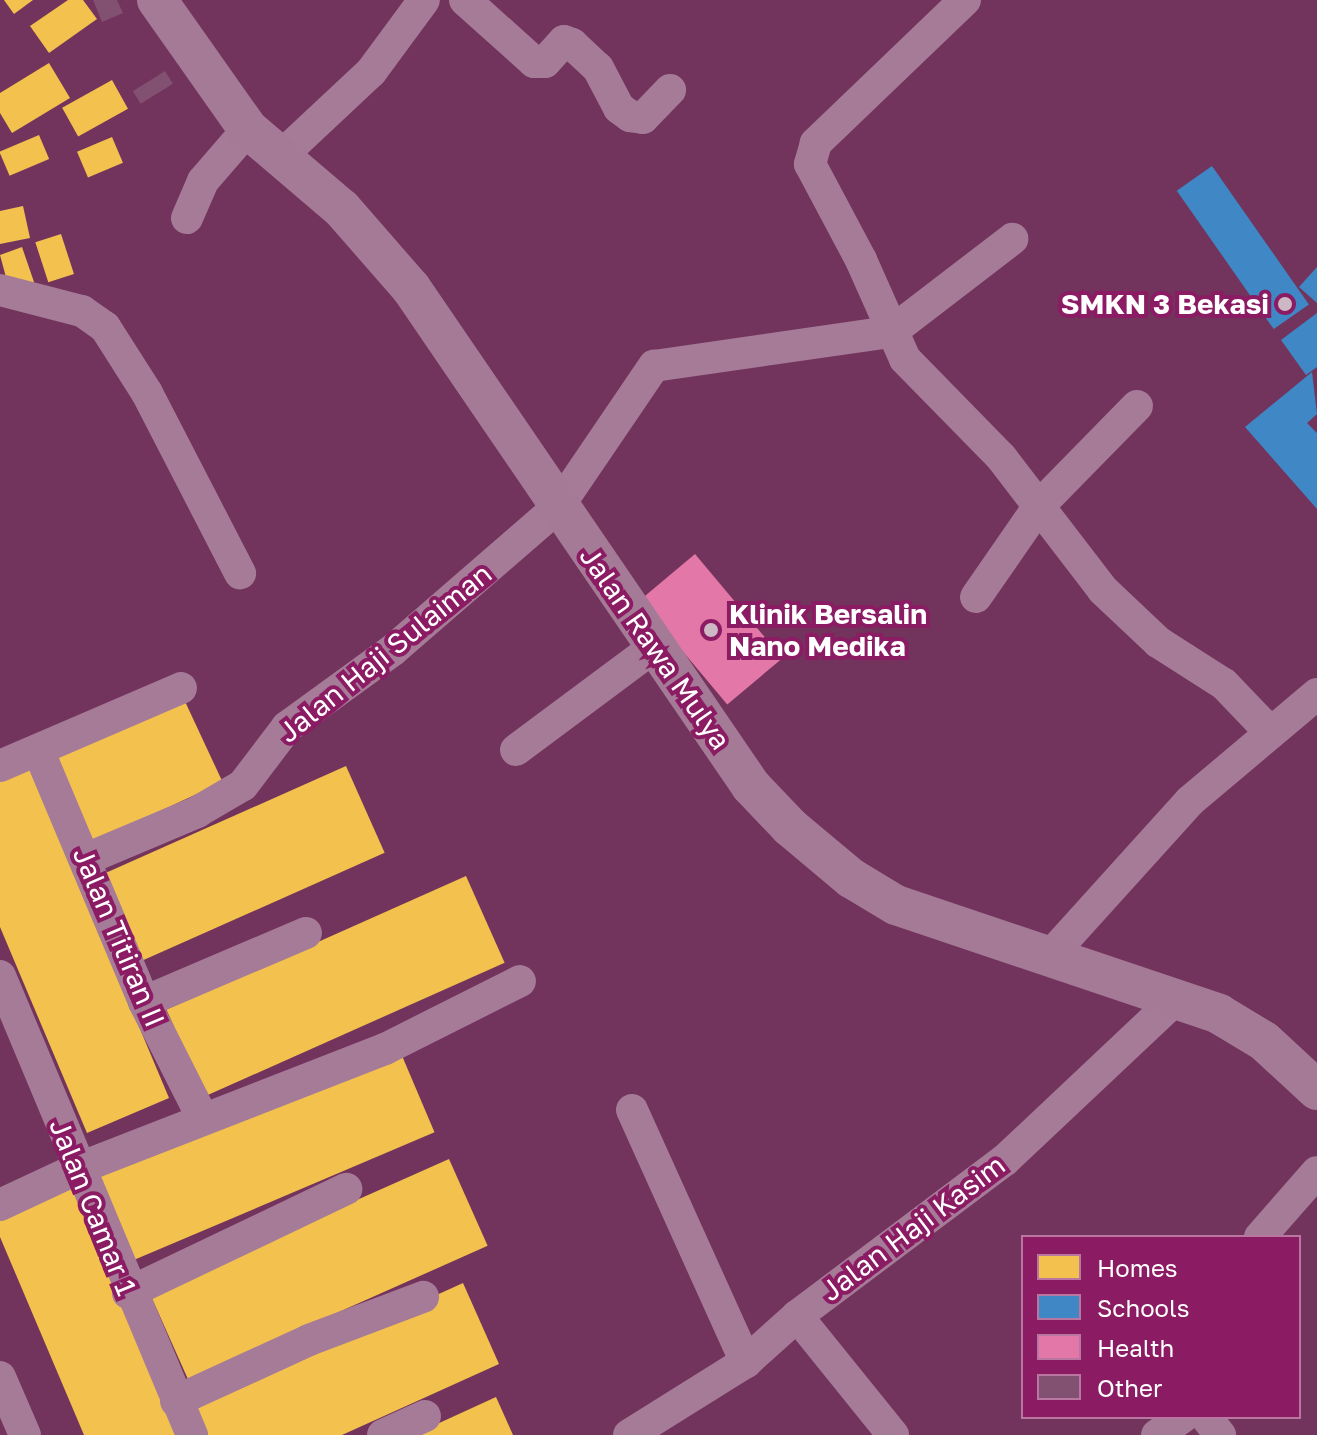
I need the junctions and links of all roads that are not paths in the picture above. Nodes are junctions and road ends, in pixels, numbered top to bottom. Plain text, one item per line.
1 (157, 0) edge
2 (424, 0) edge
3 (465, 0) edge
4 (965, 0) edge
5 (670, 90) dead end
6 (248, 129) junction
7 (279, 158) junction
8 (187, 218) dead end
9 (1012, 239) dead end
10 (0, 290) edge
11 (891, 332) junction
12 (1137, 406) dead end
13 (1039, 506) junction
14 (558, 507) junction
15 (240, 573) dead end
16 (976, 597) dead end
17 (654, 647) junction
18 (181, 688) dead end
19 (1317, 694) edge
20 (1269, 731) junction
21 (516, 750) dead end
22 (39, 752) junction
23 (0, 766) edge
24 (86, 859) junction
25 (306, 933) dead end
26 (1049, 957) junction
27 (0, 976) edge
28 (520, 981) dead end
29 (1178, 997) junction
30 (144, 1002) junction
31 (1317, 1090) edge
32 (632, 1110) dead end
33 (203, 1119) junction
34 (77, 1169) junction
35 (1317, 1172) edge
36 (346, 1189) dead end
37 (0, 1205) edge
38 (1262, 1235) edge
39 (128, 1293) junction
40 (423, 1297) dead end
41 (797, 1316) junction
42 (746, 1362) junction
43 (0, 1377) edge
44 (176, 1401) junction
45 (425, 1416) dead end
46 (1180, 1419) edge
47 (1208, 1419) edge
48 (25, 1435) edge
49 (192, 1435) edge
50 (383, 1435) edge
51 (629, 1435) edge
52 (893, 1435) edge
53 (1157, 1435) edge
54 (1220, 1435) edge

1 - 6 main road, Jalan Rawa Mulya
2 - 7 street
3 - 5 street
4 - 11 street
6 - 7 main road, Jalan Rawa Mulya
6 - 8 street
7 - 14 main road, Jalan Rawa Mulya
9 - 11 street
10 - 15 street
11 - 13 street
11 - 14 street, Jalan Haji Sulaiman
12 - 13 street
13 - 16 street
13 - 20 street
14 - 17 main road, Jalan Rawa Mulya
14 - 24 street, Jalan Haji Sulaiman
17 - 21 street
17 - 26 main road, Jalan Rawa Mulya
18 - 22 street
19 - 20 street
20 - 26 street
22 - 23 street
22 - 24 street, Jalan Titiran II
24 - 30 street, Jalan Titiran II
25 - 30 street
26 - 29 main road, Jalan Rawa Mulya
27 - 34 street, Jalan Camar 1
28 - 33 street
29 - 31 main road, Jalan Rawa Mulya
29 - 41 street, Jalan Haji Kasim
30 - 33 street, Jalan Titiran II
32 - 42 street
33 - 34 street
34 - 37 street
34 - 39 street, Jalan Camar 1
35 - 38 street
36 - 39 street
39 - 44 street, Jalan Camar 1
40 - 44 street
41 - 42 street, Jalan Haji Kasim
41 - 52 street
42 - 51 street, Jalan Haji Kasim
43 - 48 street
44 - 49 street, Jalan Camar 1
45 - 50 street
46 - 53 street
47 - 54 street

